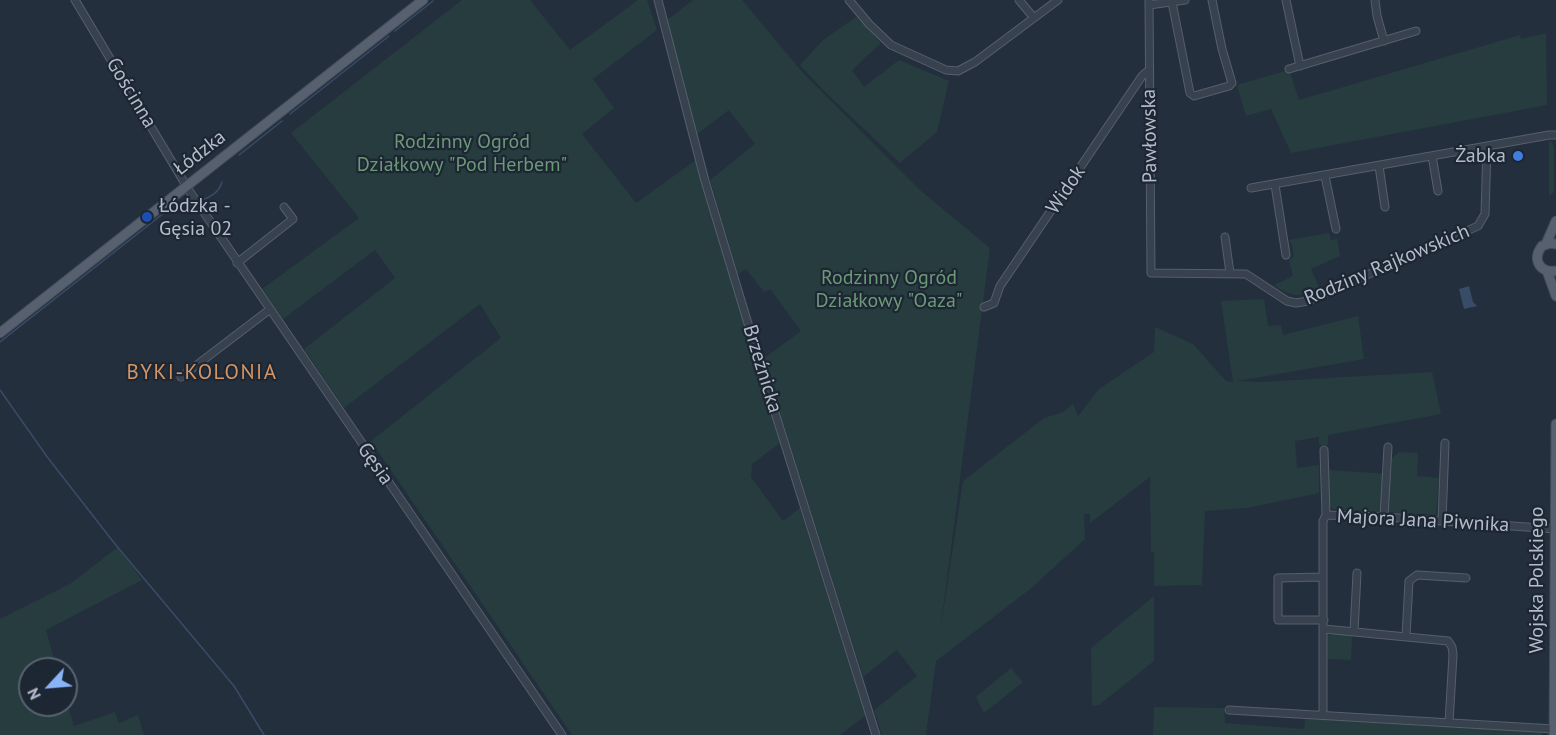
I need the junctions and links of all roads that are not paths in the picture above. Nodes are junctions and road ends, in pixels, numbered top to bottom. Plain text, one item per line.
1 (75, 0) edge
2 (423, 0) edge
3 (658, 0) edge
4 (849, 0) edge
5 (1019, 0) edge
6 (1058, 0) edge
7 (1185, 0) edge
8 (1212, 0) edge
9 (1286, 0) edge
10 (1375, 0) edge
11 (1172, 2) junction
12 (1149, 3) edge
13 (1034, 18) junction
14 (1416, 31) dead end
15 (1384, 41) junction
16 (1300, 66) junction
17 (1289, 69) dead end
18 (1149, 71) junction
19 (1556, 135) edge
20 (1487, 147) junction
21 (1432, 156) junction
22 (1378, 166) junction
23 (1325, 176) junction
24 (1275, 185) junction
25 (1251, 188) dead end
26 (188, 189) junction
27 (1438, 191) dead end
28 (284, 207) dead end
29 (1385, 207) dead end
30 (1556, 221) edge
31 (1336, 229) dead end
32 (1225, 237) dead end
33 (1551, 244) edge
34 (1286, 255) dead end
35 (237, 263) junction
36 (1552, 271) edge
37 (1151, 273) joint
38 (1230, 273) junction
39 (1556, 294) edge
40 (1556, 301) edge
41 (984, 307) dead end
42 (269, 310) junction
43 (0, 333) edge
44 (181, 377) dead end
45 (1556, 424) edge
46 (1445, 443) dead end
47 (1388, 447) dead end
48 (1324, 450) dead end
49 (1326, 515) junction
50 (1384, 517) junction
51 (1442, 520) junction
52 (1555, 530) edge
53 (1357, 573) dead end
54 (1323, 577) junction
55 (1466, 578) dead end
56 (1555, 602) edge
57 (1324, 620) junction
58 (1324, 629) junction
59 (1353, 632) junction
60 (1406, 636) junction
61 (1229, 710) dead end
62 (1323, 715) junction
63 (1449, 723) junction
64 (1554, 732) edge
65 (562, 735) edge
66 (876, 735) edge

1 - 26 street, Gościnna
2 - 26 main road, Łódzka
3 - 66 street, Brzeźnicka
4 - 13 street
5 - 13 street
6 - 13 street
7 - 11 street
8 - 11 street
9 - 16 street
10 - 15 street
11 - 12 street
12 - 18 street, Pawłowska
14 - 15 street
15 - 16 street
16 - 17 street
18 - 37 street, Pawłowska
18 - 41 street, Widok
19 - 20 street
20 - 21 street
20 - 38 street, Rodziny Rajkowskich
21 - 22 street
21 - 27 street
22 - 23 street
22 - 29 street
23 - 24 street
23 - 31 street
24 - 25 street
24 - 34 street
26 - 35 street, Gęsia
26 - 43 main road, Łódzka
28 - 35 street
30 - 33 main road
32 - 38 street
33 - 36 main road
35 - 42 street, Gęsia
36 - 39 main road
37 - 38 street, Rodziny Rajkowskich
39 - 40 main road
42 - 44 street
42 - 65 street, Gęsia
45 - 52 main road, Wojska Polskiego
46 - 51 street
47 - 50 street
48 - 49 street
49 - 50 street, Majora Jana Piwnika
49 - 54 street
50 - 51 street, Majora Jana Piwnika
51 - 52 street, Majora Jana Piwnika
52 - 56 main road, Wojska Polskiego
53 - 59 street
54 - 57 street
54 - 57 street
55 - 60 street
56 - 64 main road, Wojska Polskiego
57 - 58 street
58 - 59 street
58 - 62 street
59 - 60 street
60 - 63 street
61 - 62 street
62 - 63 street
63 - 64 street

